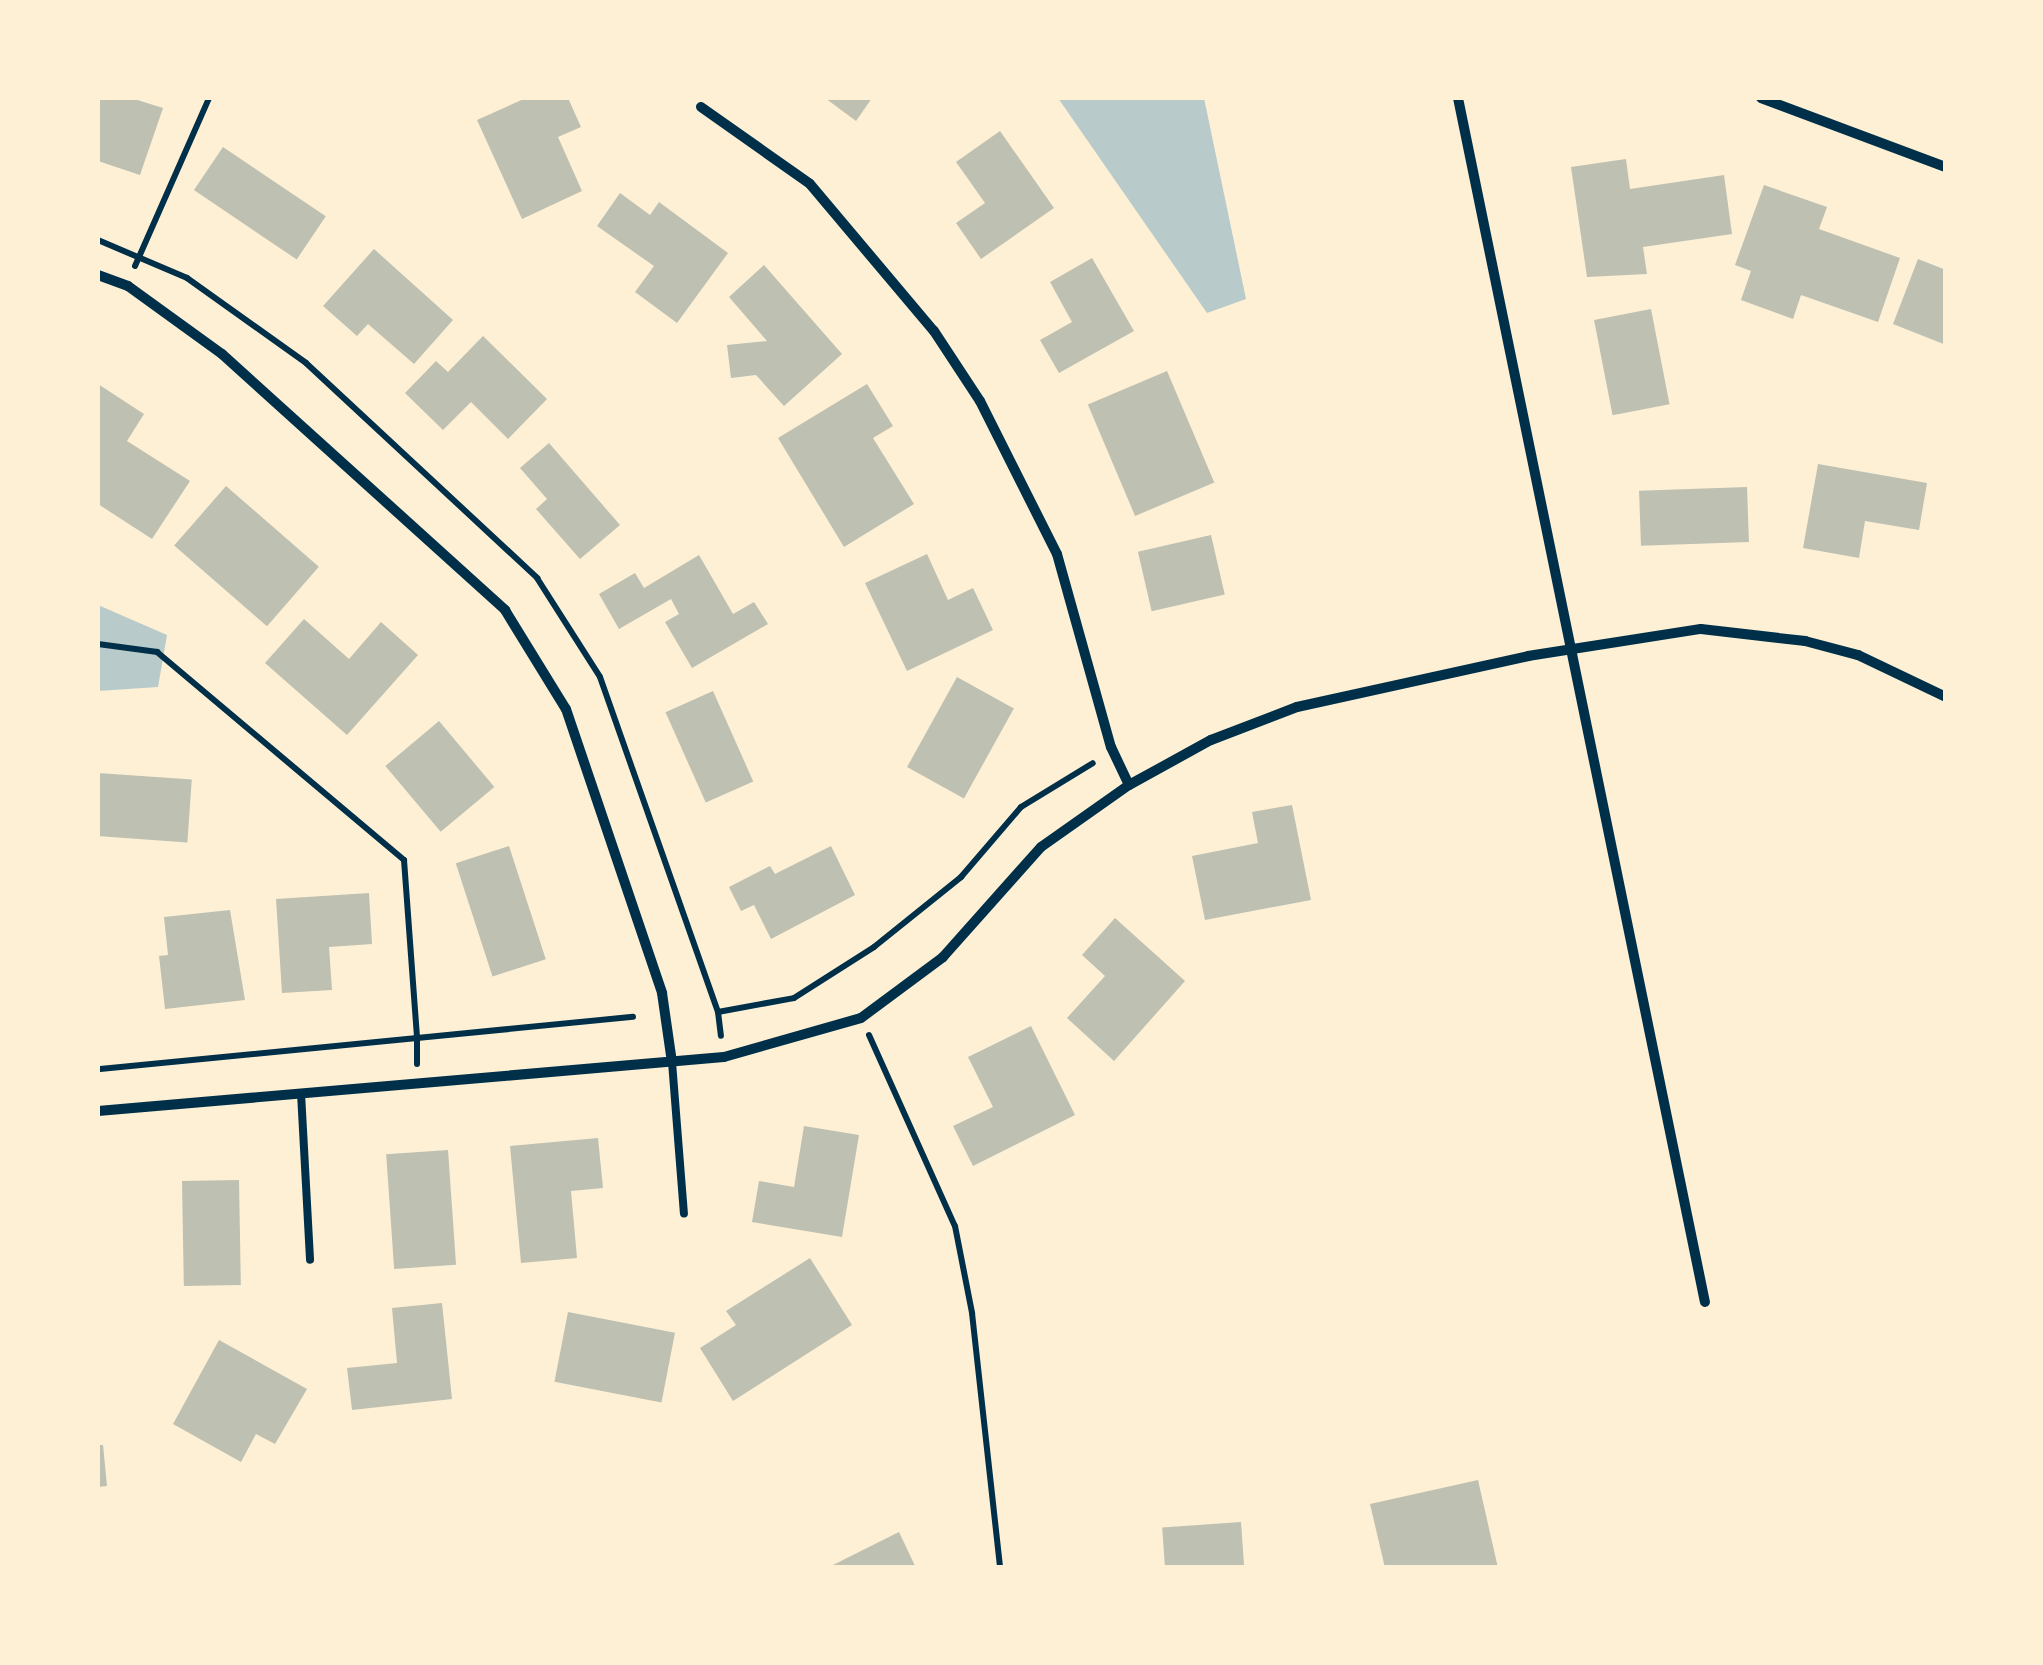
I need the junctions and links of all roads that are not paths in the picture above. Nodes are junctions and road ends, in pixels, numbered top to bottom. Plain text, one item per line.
1 (1458, 98) edge
2 (1761, 98) edge
3 (701, 107) dead end
4 (1946, 166) edge
5 (98, 275) edge
6 (1571, 650) junction
7 (1946, 697) edge
8 (1129, 785) junction
9 (672, 1062) junction
10 (301, 1093) junction
11 (98, 1111) edge
12 (684, 1214) dead end
13 (310, 1260) dead end
14 (1704, 1302) dead end

1 - 6 street
2 - 4 street
3 - 8 street
5 - 9 street
6 - 7 street
6 - 8 street
6 - 14 street
8 - 9 street
9 - 10 street
9 - 12 lane
10 - 11 street
10 - 13 lane

